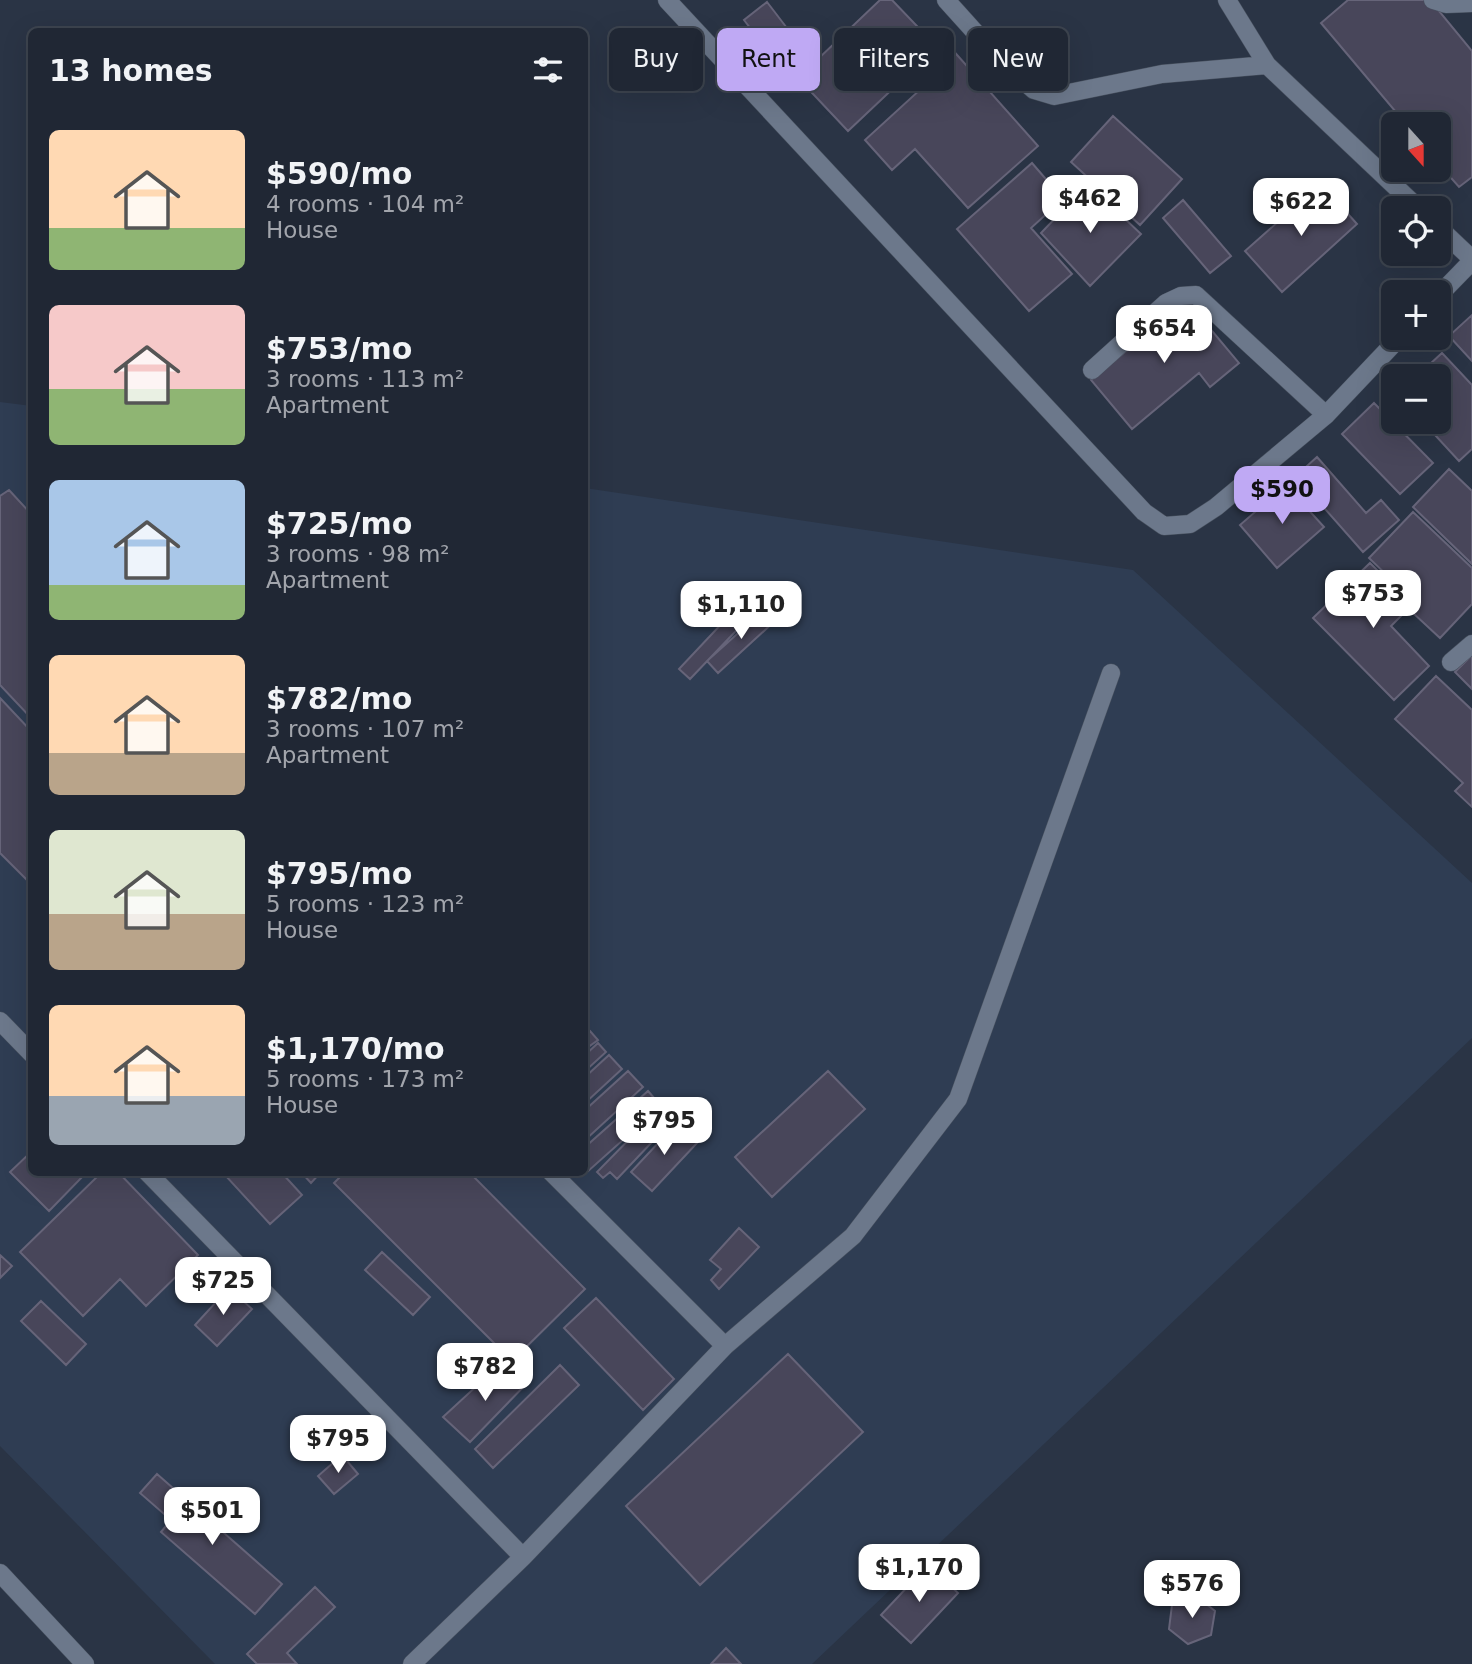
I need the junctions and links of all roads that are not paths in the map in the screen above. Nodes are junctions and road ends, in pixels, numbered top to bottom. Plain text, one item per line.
1 (667, 0) edge
2 (946, 0) edge
3 (1227, 0) edge
4 (1433, 0) edge
5 (1472, 3) edge
6 (1267, 65) junction
7 (1405, 196) edge
8 (1451, 240) edge
9 (1472, 260) edge
10 (1451, 282) edge
11 (1388, 350) edge
12 (1091, 369) dead end
13 (1326, 415) junction
14 (1472, 644) edge
15 (1451, 662) dead end
16 (1111, 673) dead end
17 (0, 1021) edge
18 (28, 1050) edge
19 (152, 1176) edge
20 (555, 1176) edge
21 (725, 1346) junction
22 (523, 1558) junction
23 (0, 1573) edge
24 (85, 1664) edge
25 (412, 1664) edge

1 - 13 street
2 - 6 street
3 - 6 street
4 - 5 street
6 - 7 street
8 - 9 street
9 - 10 street
11 - 13 street
12 - 13 street
14 - 15 street
16 - 21 street
17 - 18 street
19 - 22 street
20 - 21 street
21 - 22 street
22 - 25 street
23 - 24 street

